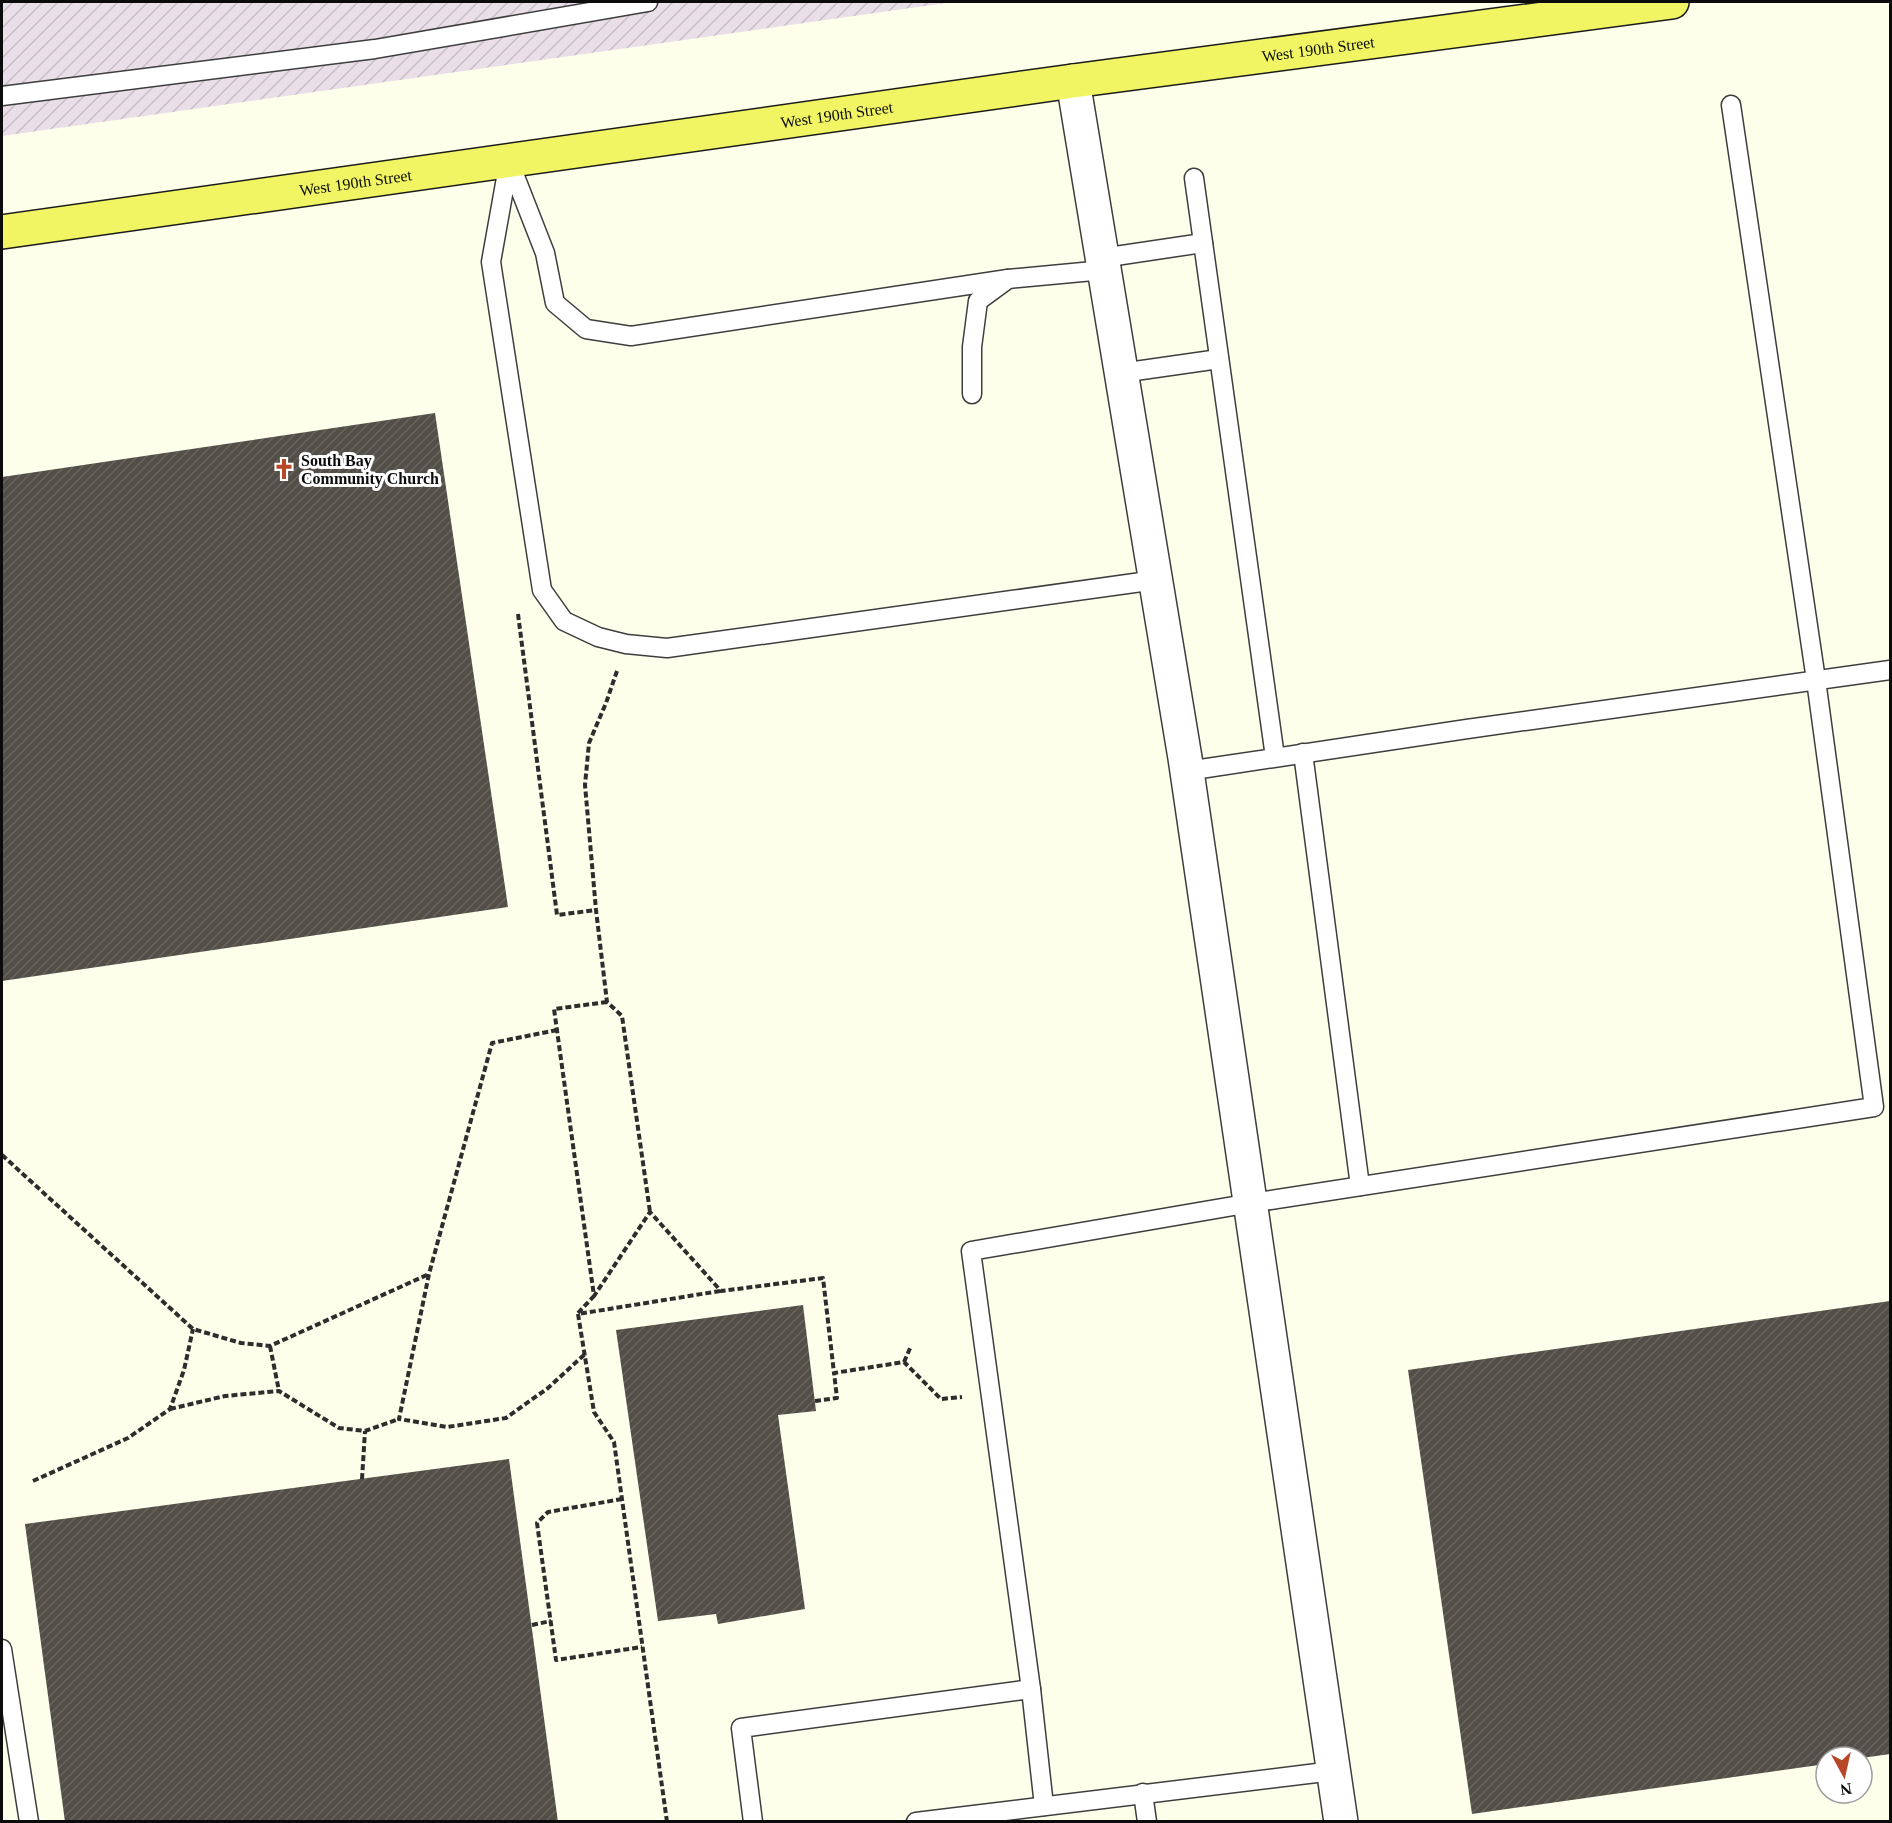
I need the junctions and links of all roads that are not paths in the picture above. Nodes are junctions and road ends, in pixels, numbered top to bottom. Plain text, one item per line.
1 (648, 2) edge
2 (1672, 2) edge
3 (1073, 81) junction
4 (2, 96) edge
5 (1731, 105) dead end
6 (509, 161) junction
7 (1194, 178) dead end
8 (2, 232) edge
9 (1203, 243) junction
10 (1103, 264) junction
11 (1008, 279) junction
12 (1219, 359) junction
13 (1121, 373) junction
14 (972, 394) dead end
15 (1156, 580) junction
16 (1890, 670) edge
17 (1816, 680) junction
18 (1303, 753) junction
19 (1275, 757) junction
20 (1187, 771) junction
21 (1360, 1186) junction
22 (1251, 1203) junction
23 (2, 1649) edge
24 (1031, 1689) junction
25 (1334, 1771) junction
26 (1143, 1793) junction
27 (1044, 1806) junction
28 (29, 1821) edge
29 (753, 1821) edge
30 (916, 1821) edge
31 (1147, 1821) edge
32 (1341, 1821) edge

1 - 4 lane
2 - 3 main road, West 190th Street
3 - 6 main road, West 190th Street
3 - 10 street
5 - 17 lane
6 - 8 main road, West 190th Street
6 - 11 lane
6 - 15 lane
7 - 9 lane
9 - 10 lane
9 - 12 lane
10 - 11 lane
10 - 13 street
11 - 14 lane
12 - 13 lane
12 - 19 lane
13 - 15 street
15 - 20 street
16 - 17 lane
17 - 18 lane
17 - 21 lane
18 - 19 lane
18 - 21 lane
19 - 20 lane
20 - 22 street
21 - 22 lane
22 - 24 lane
22 - 25 street
23 - 28 lane
24 - 27 lane
24 - 29 lane
25 - 26 lane
25 - 32 street
26 - 27 lane
26 - 31 lane
27 - 30 lane

